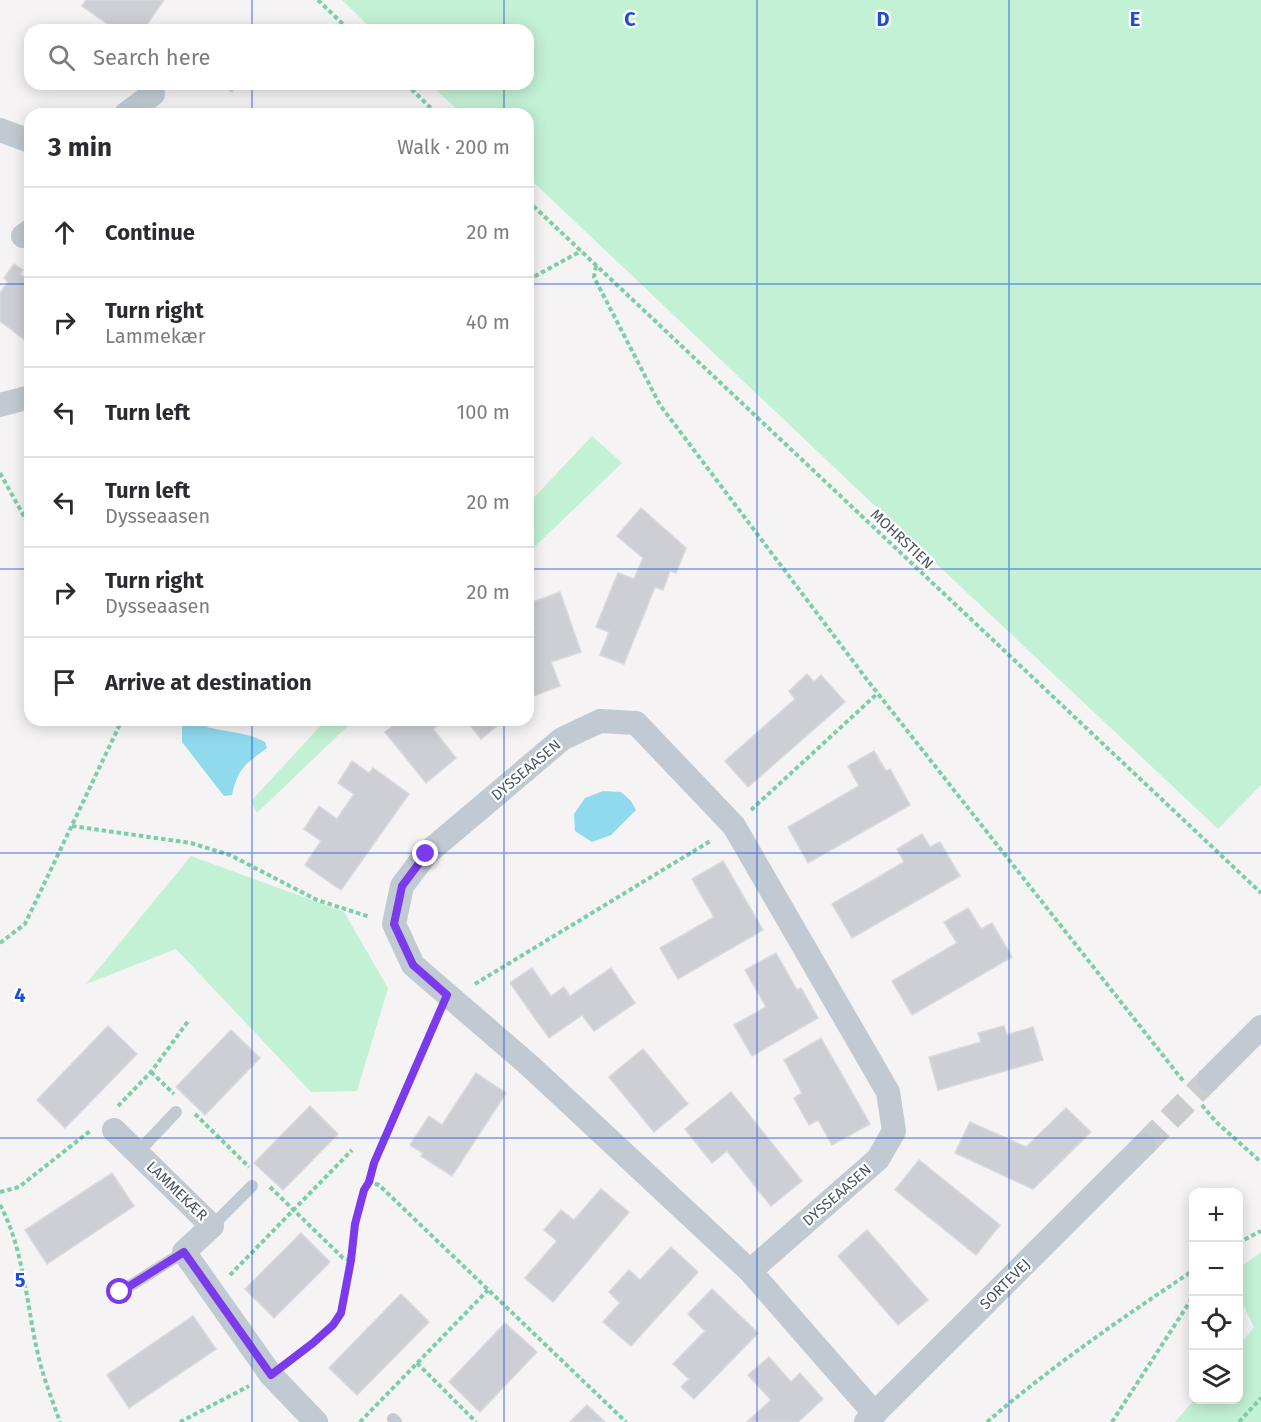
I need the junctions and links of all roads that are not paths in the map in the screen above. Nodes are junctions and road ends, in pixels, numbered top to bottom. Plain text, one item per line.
1 (153, 94) dead end
2 (134, 108) edge
3 (0, 130) edge
4 (24, 139) edge
5 (24, 399) edge
6 (0, 405) edge
7 (1261, 1027) edge
8 (1198, 1082) tunnel mouth
9 (176, 1112) dead end
10 (114, 1130) dead end
11 (1144, 1146) tunnel mouth
12 (137, 1153) junction
13 (252, 1185) dead end
14 (212, 1226) junction
15 (184, 1252) junction
16 (750, 1271) junction
17 (120, 1292) dead end
18 (871, 1418) edge
19 (316, 1422) edge

1 - 2 street
3 - 4 street
5 - 6 street
7 - 8 street
9 - 12 lane
10 - 12 street, LAMMEKÆR
11 - 18 street, SORTEVEJ
12 - 14 street, LAMMEKÆR
13 - 14 lane
14 - 15 street, LAMMEKÆR
15 - 17 lane
15 - 19 street
16 - 16 street, DYSSEAASEN
16 - 18 street

